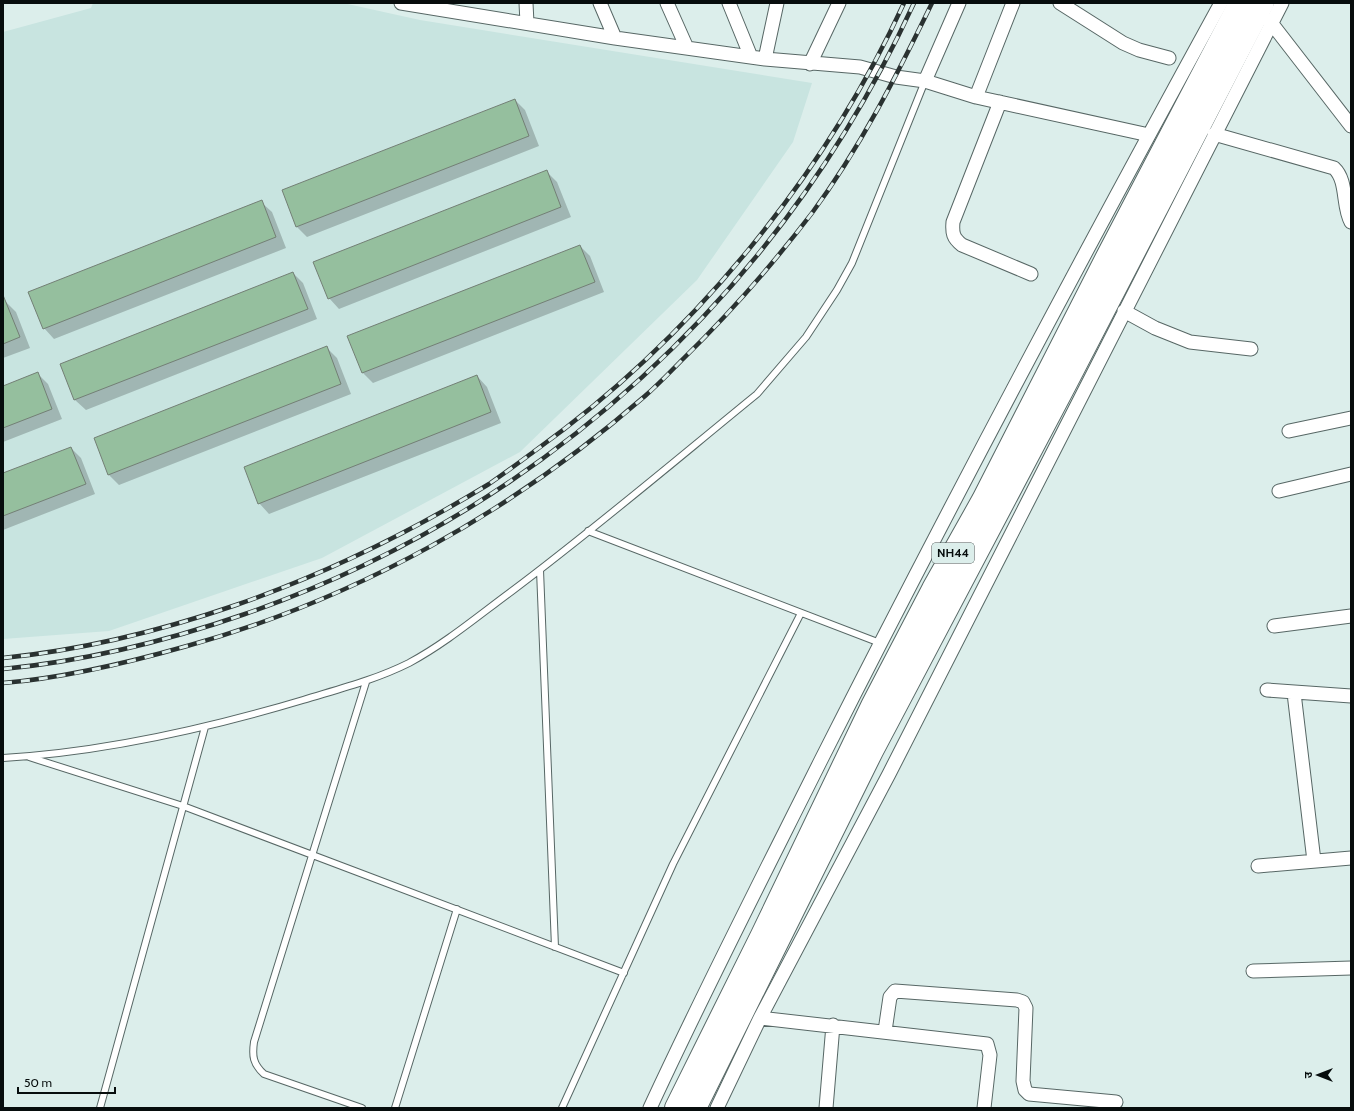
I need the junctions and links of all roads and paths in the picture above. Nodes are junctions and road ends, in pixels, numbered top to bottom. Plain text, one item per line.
1 (401, 3) edge
2 (526, 3) edge
3 (600, 3) edge
4 (667, 3) edge
5 (729, 3) edge
6 (777, 3) edge
7 (839, 3) edge
8 (959, 3) edge
9 (1013, 3) edge
10 (1060, 3) edge
11 (1221, 3) edge
12 (1240, 3) edge
13 (1282, 3) edge
14 (1268, 15) edge
15 (527, 23) junction
16 (615, 38) junction
17 (687, 48) junction
18 (751, 57) junction
19 (1169, 58) dead end
20 (765, 59) junction
21 (810, 64) junction
22 (925, 81) junction
23 (976, 97) junction
24 (1000, 102) junction
25 (1351, 126) edge
26 (1214, 134) junction
27 (1149, 135) junction
28 (1351, 222) edge
29 (1031, 274) dead end
30 (1124, 311) junction
31 (1251, 349) dead end
32 (1351, 418) edge
33 (1289, 431) dead end
34 (1351, 474) edge
35 (1279, 491) dead end
36 (588, 531) junction
37 (540, 570) junction
38 (801, 613) junction
39 (1351, 616) edge
40 (1274, 626) dead end
41 (880, 643) junction
42 (366, 682) junction
43 (1267, 690) dead end
44 (1294, 693) junction
45 (1351, 696) edge
46 (205, 727) junction
47 (27, 756) junction
48 (3, 758) edge
49 (183, 806) junction
50 (312, 854) junction
51 (1351, 858) edge
52 (1314, 861) junction
53 (1258, 866) dead end
54 (457, 909) junction
55 (555, 947) junction
56 (1351, 968) edge
57 (1253, 972) dead end
58 (624, 973) junction
59 (760, 1018) junction
60 (833, 1025) junction
61 (885, 1031) junction
62 (1116, 1102) dead end
63 (100, 1108) edge
64 (362, 1108) edge
65 (395, 1108) edge
66 (562, 1108) edge
67 (650, 1108) edge
68 (676, 1108) edge
69 (695, 1108) edge
70 (716, 1108) edge
71 (826, 1108) edge
72 (984, 1108) edge

1 - 15 street
2 - 15 street
3 - 16 street
4 - 17 street
5 - 18 street
6 - 20 street
7 - 21 street
8 - 22 street
9 - 23 street
10 - 19 street
11 - 27 street
12 - 68 highway, NH44
13 - 14 street
14 - 25 street
14 - 26 street
14 - 69 highway, NH44
15 - 16 street
16 - 17 street
17 - 18 street
18 - 20 street
20 - 21 street
21 - 22 street
22 - 23 street
22 - 36 lane
23 - 24 street
24 - 27 street
24 - 29 street
26 - 28 street
26 - 30 street
27 - 41 street
30 - 31 street
30 - 59 street
32 - 33 street
34 - 35 street
36 - 37 lane
36 - 38 lane
37 - 42 lane
37 - 55 lane
38 - 41 lane
38 - 58 lane
39 - 40 street
41 - 67 street
42 - 46 lane
42 - 50 lane
43 - 44 street
44 - 45 street
44 - 52 street
46 - 47 lane
46 - 49 lane
47 - 48 lane
47 - 49 lane
49 - 50 lane
49 - 63 lane
50 - 54 lane
50 - 64 lane
51 - 52 street
52 - 53 street
54 - 55 lane
54 - 65 lane
55 - 58 lane
56 - 57 street
58 - 66 lane
59 - 60 street
59 - 70 street
60 - 61 street
60 - 71 street
61 - 62 street
61 - 72 street

